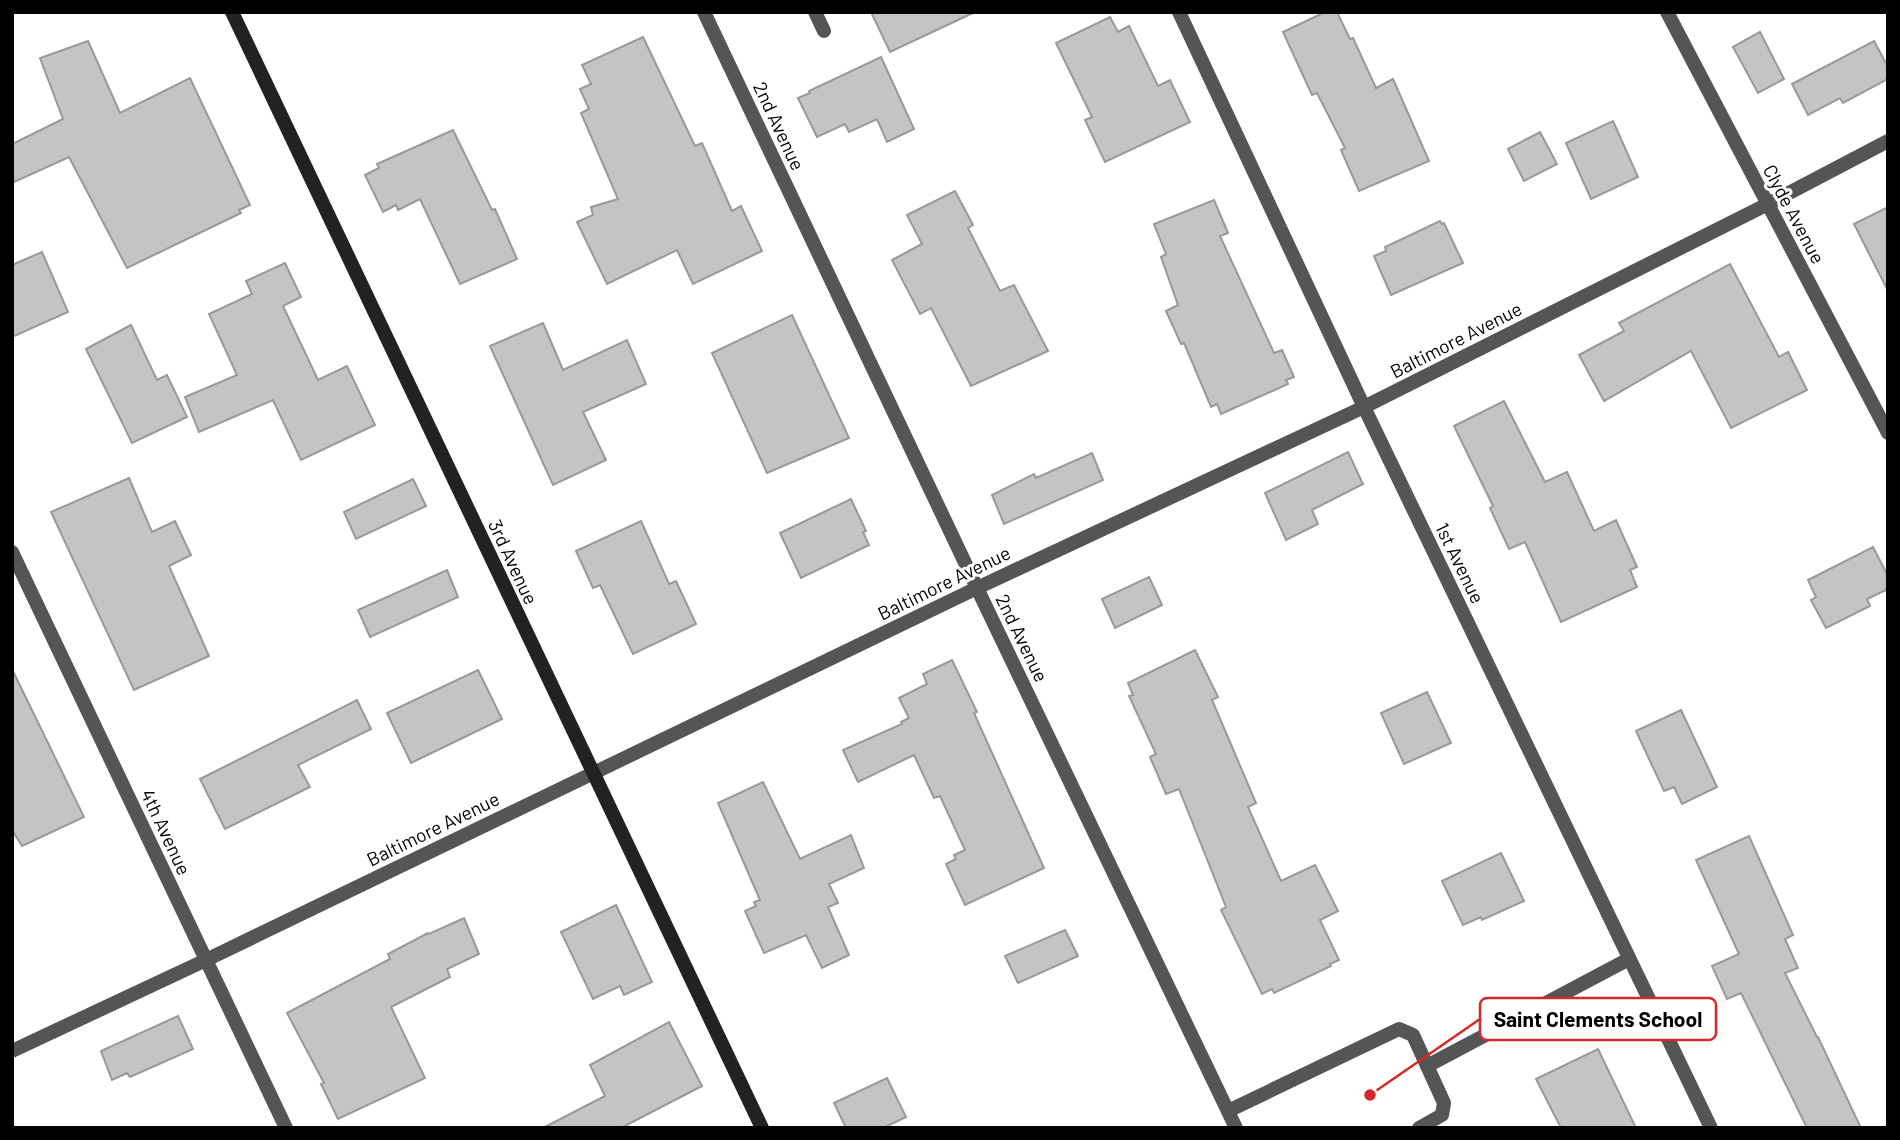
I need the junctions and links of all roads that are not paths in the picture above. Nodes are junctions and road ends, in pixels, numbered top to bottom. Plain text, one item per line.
1 (232, 12) edge
2 (704, 12) edge
3 (815, 12) edge
4 (1179, 12) edge
5 (1667, 12) edge
6 (824, 32) dead end
7 (1888, 141) edge
8 (1768, 204) junction
9 (1364, 407) junction
10 (1888, 433) edge
11 (12, 552) edge
12 (977, 588) junction
13 (592, 774) junction
14 (1629, 959) junction
15 (206, 960) junction
16 (12, 1051) edge
17 (1427, 1066) junction
18 (1228, 1111) junction
19 (286, 1128) edge
20 (762, 1128) edge
21 (1236, 1128) edge
22 (1419, 1128) edge
23 (1711, 1128) edge

1 - 13 street, 3rd Avenue
2 - 12 street, 2nd Avenue
3 - 6 street
4 - 9 street, 1st Avenue
5 - 8 street, Clyde Avenue
7 - 8 street, Baltimore Avenue
8 - 9 street, Baltimore Avenue
8 - 10 street, Clyde Avenue
9 - 12 street, Baltimore Avenue
9 - 14 street, 1st Avenue
11 - 15 street, 4th Avenue
12 - 13 street, Baltimore Avenue
12 - 18 street, 2nd Avenue
13 - 15 street, Baltimore Avenue
13 - 20 street, 3rd Avenue
14 - 17 street
14 - 23 street, 1st Avenue
15 - 16 street, Baltimore Avenue
15 - 19 street, 4th Avenue
17 - 18 street
17 - 22 street
18 - 21 street, 2nd Avenue

